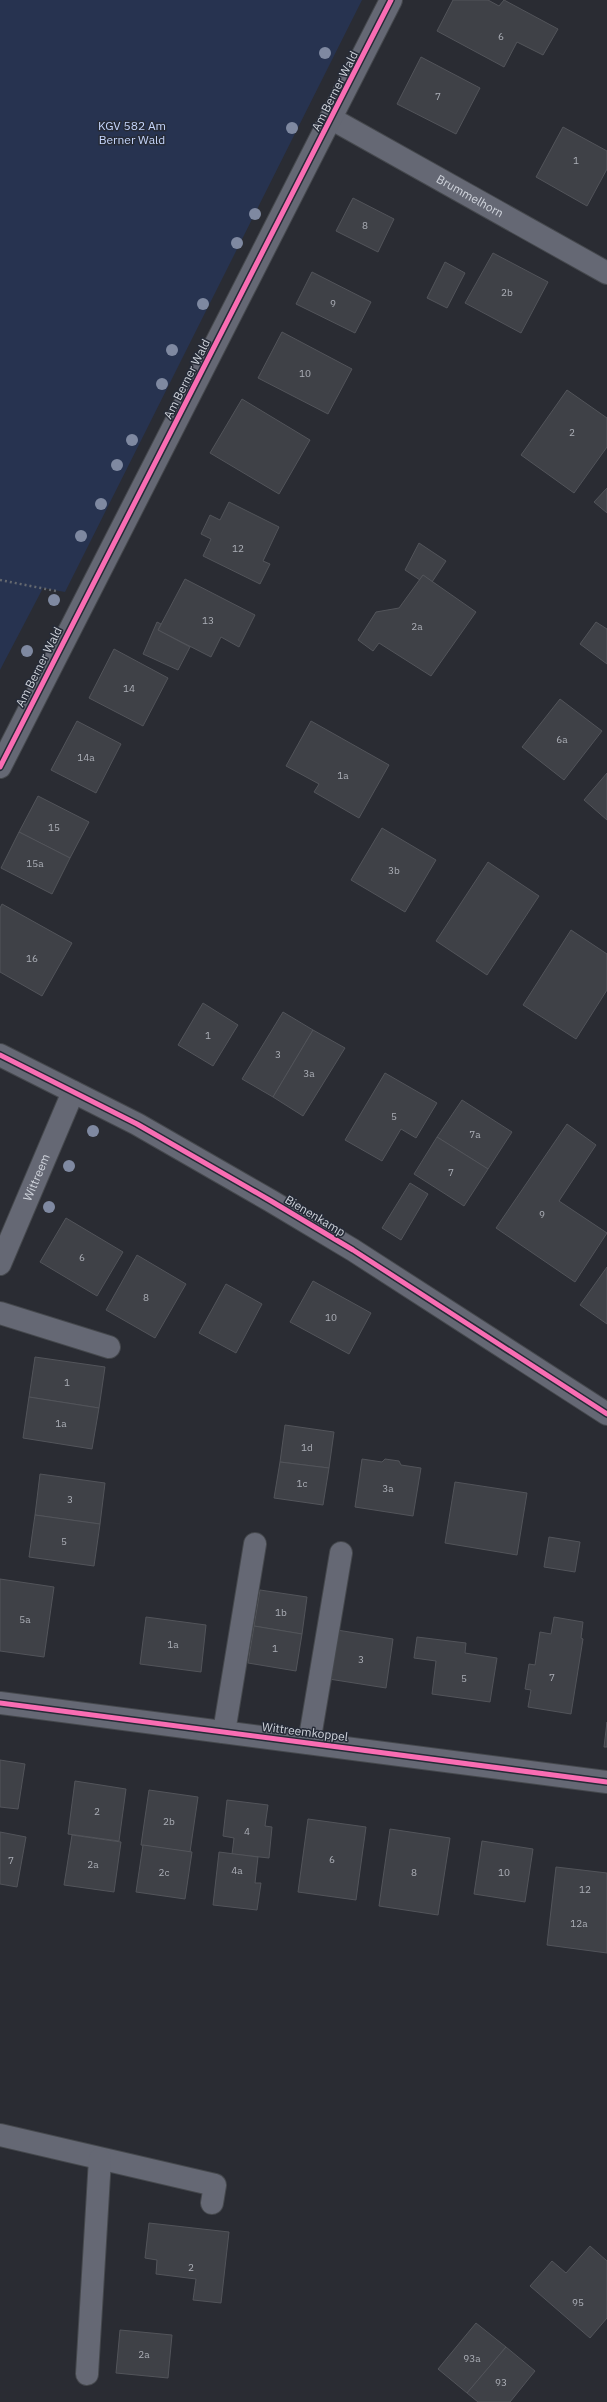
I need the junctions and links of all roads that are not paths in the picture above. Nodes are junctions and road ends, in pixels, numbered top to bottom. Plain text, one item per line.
1 (391, 0) edge
2 (332, 119) junction
3 (607, 273) edge
4 (0, 767) edge
5 (0, 1055) edge
6 (73, 1092) junction
7 (0, 1264) edge
8 (0, 1314) edge
9 (109, 1347) dead end
10 (607, 1414) edge
11 (255, 1544) dead end
12 (341, 1553) dead end
13 (0, 1703) edge
14 (224, 1732) junction
15 (309, 1743) junction
16 (607, 1782) edge
17 (0, 2135) edge
18 (100, 2159) junction
19 (212, 2203) dead end
20 (87, 2374) dead end

1 - 2 street, Am Berner Wald
2 - 3 street, Brummelhorn
2 - 4 street, Am Berner Wald
5 - 6 street, Bienenkamp
6 - 7 street, Wittreem
6 - 10 street, Bienenkamp
8 - 9 street
11 - 14 street
12 - 15 street
13 - 14 street, Wittreemkoppel
14 - 15 street, Wittreemkoppel
15 - 16 street, Wittreemkoppel
17 - 18 street
18 - 19 street
18 - 20 street

